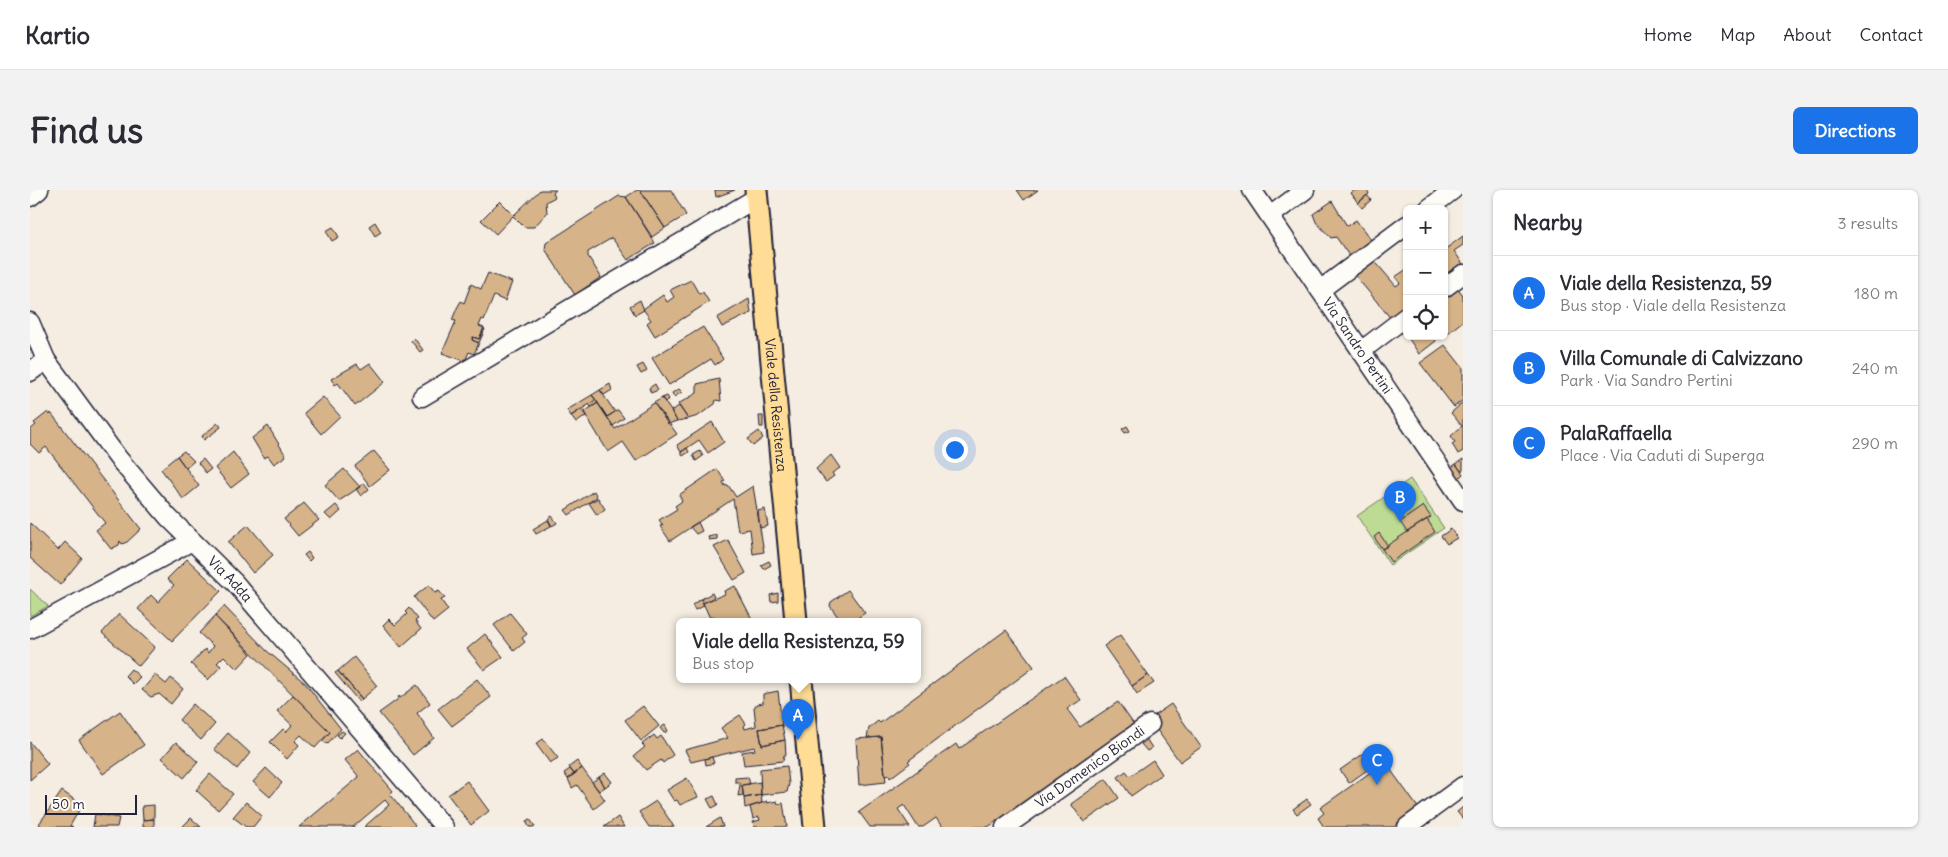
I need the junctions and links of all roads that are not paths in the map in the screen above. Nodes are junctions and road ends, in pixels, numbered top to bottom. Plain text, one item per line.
1 (39, 190) edge
2 (1252, 190) edge
3 (1305, 190) edge
4 (1453, 190) edge
5 (756, 194) edge
6 (30, 197) edge
7 (1433, 205) edge
8 (1270, 216) junction
9 (1403, 228) edge
10 (1463, 274) edge
11 (1448, 285) edge
12 (1320, 290) junction
13 (1403, 319) edge
14 (30, 322) edge
15 (1361, 351) junction
16 (46, 360) junction
17 (30, 372) edge
18 (422, 397) dead end
19 (1463, 501) edge
20 (192, 541) junction
21 (796, 618) edge
22 (30, 629) edge
23 (801, 683) edge
24 (1150, 724) dead end
25 (1463, 786) edge
26 (444, 827) edge
27 (815, 827) edge
28 (1005, 827) edge
29 (1407, 827) edge

1 - 6 street
2 - 8 street, Via Sandro Pertini
3 - 8 street
4 - 7 street
5 - 18 street
5 - 21 main road, Viale della Resistenza
8 - 12 street, Via Sandro Pertini
9 - 12 street
10 - 11 street
12 - 15 street, Via Sandro Pertini
13 - 15 street
14 - 16 street, Via Adda
15 - 19 street, Via Sandro Pertini
16 - 17 street
16 - 20 street, Via Adda
20 - 22 street
20 - 26 street, Via Adda
23 - 27 main road
24 - 28 street, Via Domenico Biondi
25 - 29 street

